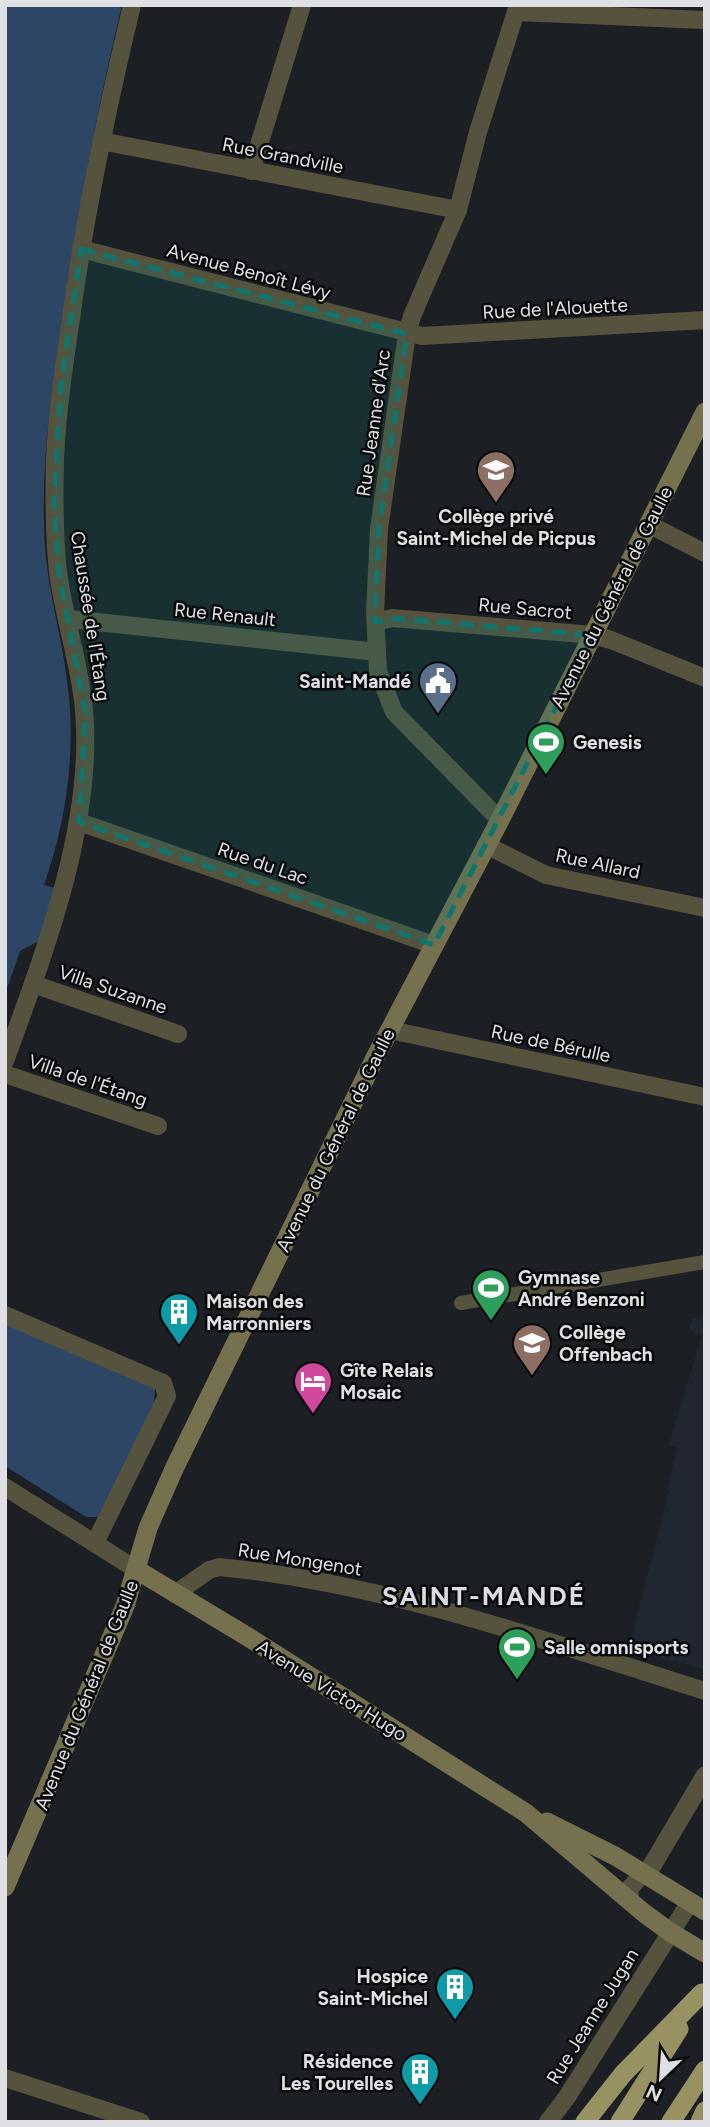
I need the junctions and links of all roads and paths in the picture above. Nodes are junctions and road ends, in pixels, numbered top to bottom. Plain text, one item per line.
1 (132, 5) edge
2 (302, 5) edge
3 (517, 9) edge
4 (705, 20) edge
5 (101, 141) junction
6 (251, 171) junction
7 (458, 210) junction
8 (81, 249) junction
9 (705, 320) edge
10 (407, 334) junction
11 (702, 423) edge
12 (648, 524) junction
13 (705, 553) edge
14 (69, 620) junction
15 (376, 622) junction
16 (593, 635) junction
17 (377, 652) junction
18 (705, 678) edge
19 (500, 820) junction
20 (79, 822) junction
21 (486, 845) junction
22 (705, 908) edge
23 (434, 945) junction
24 (33, 984) junction
25 (390, 1030) junction
26 (178, 1034) dead end
27 (5, 1062) edge
28 (5, 1074) edge
29 (705, 1097) edge
30 (158, 1126) dead end
31 (705, 1262) edge
32 (461, 1303) dead end
33 (5, 1315) edge
34 (5, 1487) edge
35 (25, 1499) junction
36 (5, 1503) edge
37 (95, 1543) junction
38 (137, 1570) junction
39 (175, 1594) junction
40 (705, 1691) edge
41 (705, 1776) edge
42 (526, 1813) junction
43 (647, 1874) junction
44 (5, 1887) edge
45 (630, 1901) junction
46 (698, 1907) edge
47 (670, 1932) junction
48 (705, 1953) edge
49 (705, 2070) edge
50 (5, 2078) edge
51 (705, 2111) edge
52 (141, 2122) edge
53 (548, 2122) edge
54 (585, 2122) edge
55 (620, 2122) edge
56 (671, 2122) edge
57 (700, 2122) edge

1 - 5 street, Chaussée de l'Étang
2 - 6 street
3 - 4 street
3 - 7 street, Rue Jeanne d'Arc
5 - 6 street, Rue Grandville
5 - 8 street, Chaussée de l'Étang
6 - 7 street, Rue Grandville
7 - 10 street, Rue Jeanne d'Arc
8 - 10 street, Avenue Benoît Lévy
8 - 14 street, Chaussée de l'Étang
9 - 10 street, Rue de l'Alouette
10 - 15 street, Rue Jeanne d'Arc
11 - 12 main road, Avenue du Général de Gaulle
12 - 13 street
12 - 16 main road, Avenue du Général de Gaulle
14 - 17 street, Rue Renault
14 - 20 street, Chaussée de l'Étang
15 - 16 street, Rue Sacrot
15 - 17 street, Rue Jeanne d'Arc
16 - 18 street, Rue Sacrot
16 - 19 main road, Avenue du Général de Gaulle
17 - 19 street, Rue Jeanne d'Arc
19 - 21 main road, Avenue du Général de Gaulle
20 - 23 street, Rue du Lac
20 - 24 street, Chaussée de l'Étang
21 - 22 street, Rue Allard
21 - 23 main road, Avenue du Général de Gaulle
23 - 25 main road, Avenue du Général de Gaulle
24 - 26 street, Villa Suzanne
24 - 27 street, Chaussée de l'Étang
25 - 29 street, Rue de Bérulle
25 - 38 main road, Avenue du Général de Gaulle
28 - 30 street, Villa de l'Étang
31 - 32 street
33 - 37 street
34 - 35 street
35 - 36 street
35 - 37 street
37 - 38 street
38 - 39 main road, Avenue Victor Hugo
38 - 44 main road, Avenue du Général de Gaulle
39 - 40 street, Rue Mongenot
39 - 42 main road, Avenue Victor Hugo
41 - 43 street
42 - 43 main road
42 - 45 main road
43 - 45 street
43 - 46 main road
45 - 47 main road
46 - 47 street, Rue Jeanne Jugan
47 - 48 main road
47 - 53 street, Rue Jeanne Jugan
49 - 56 highway
50 - 52 street
51 - 57 highway
54 - 55 highway

